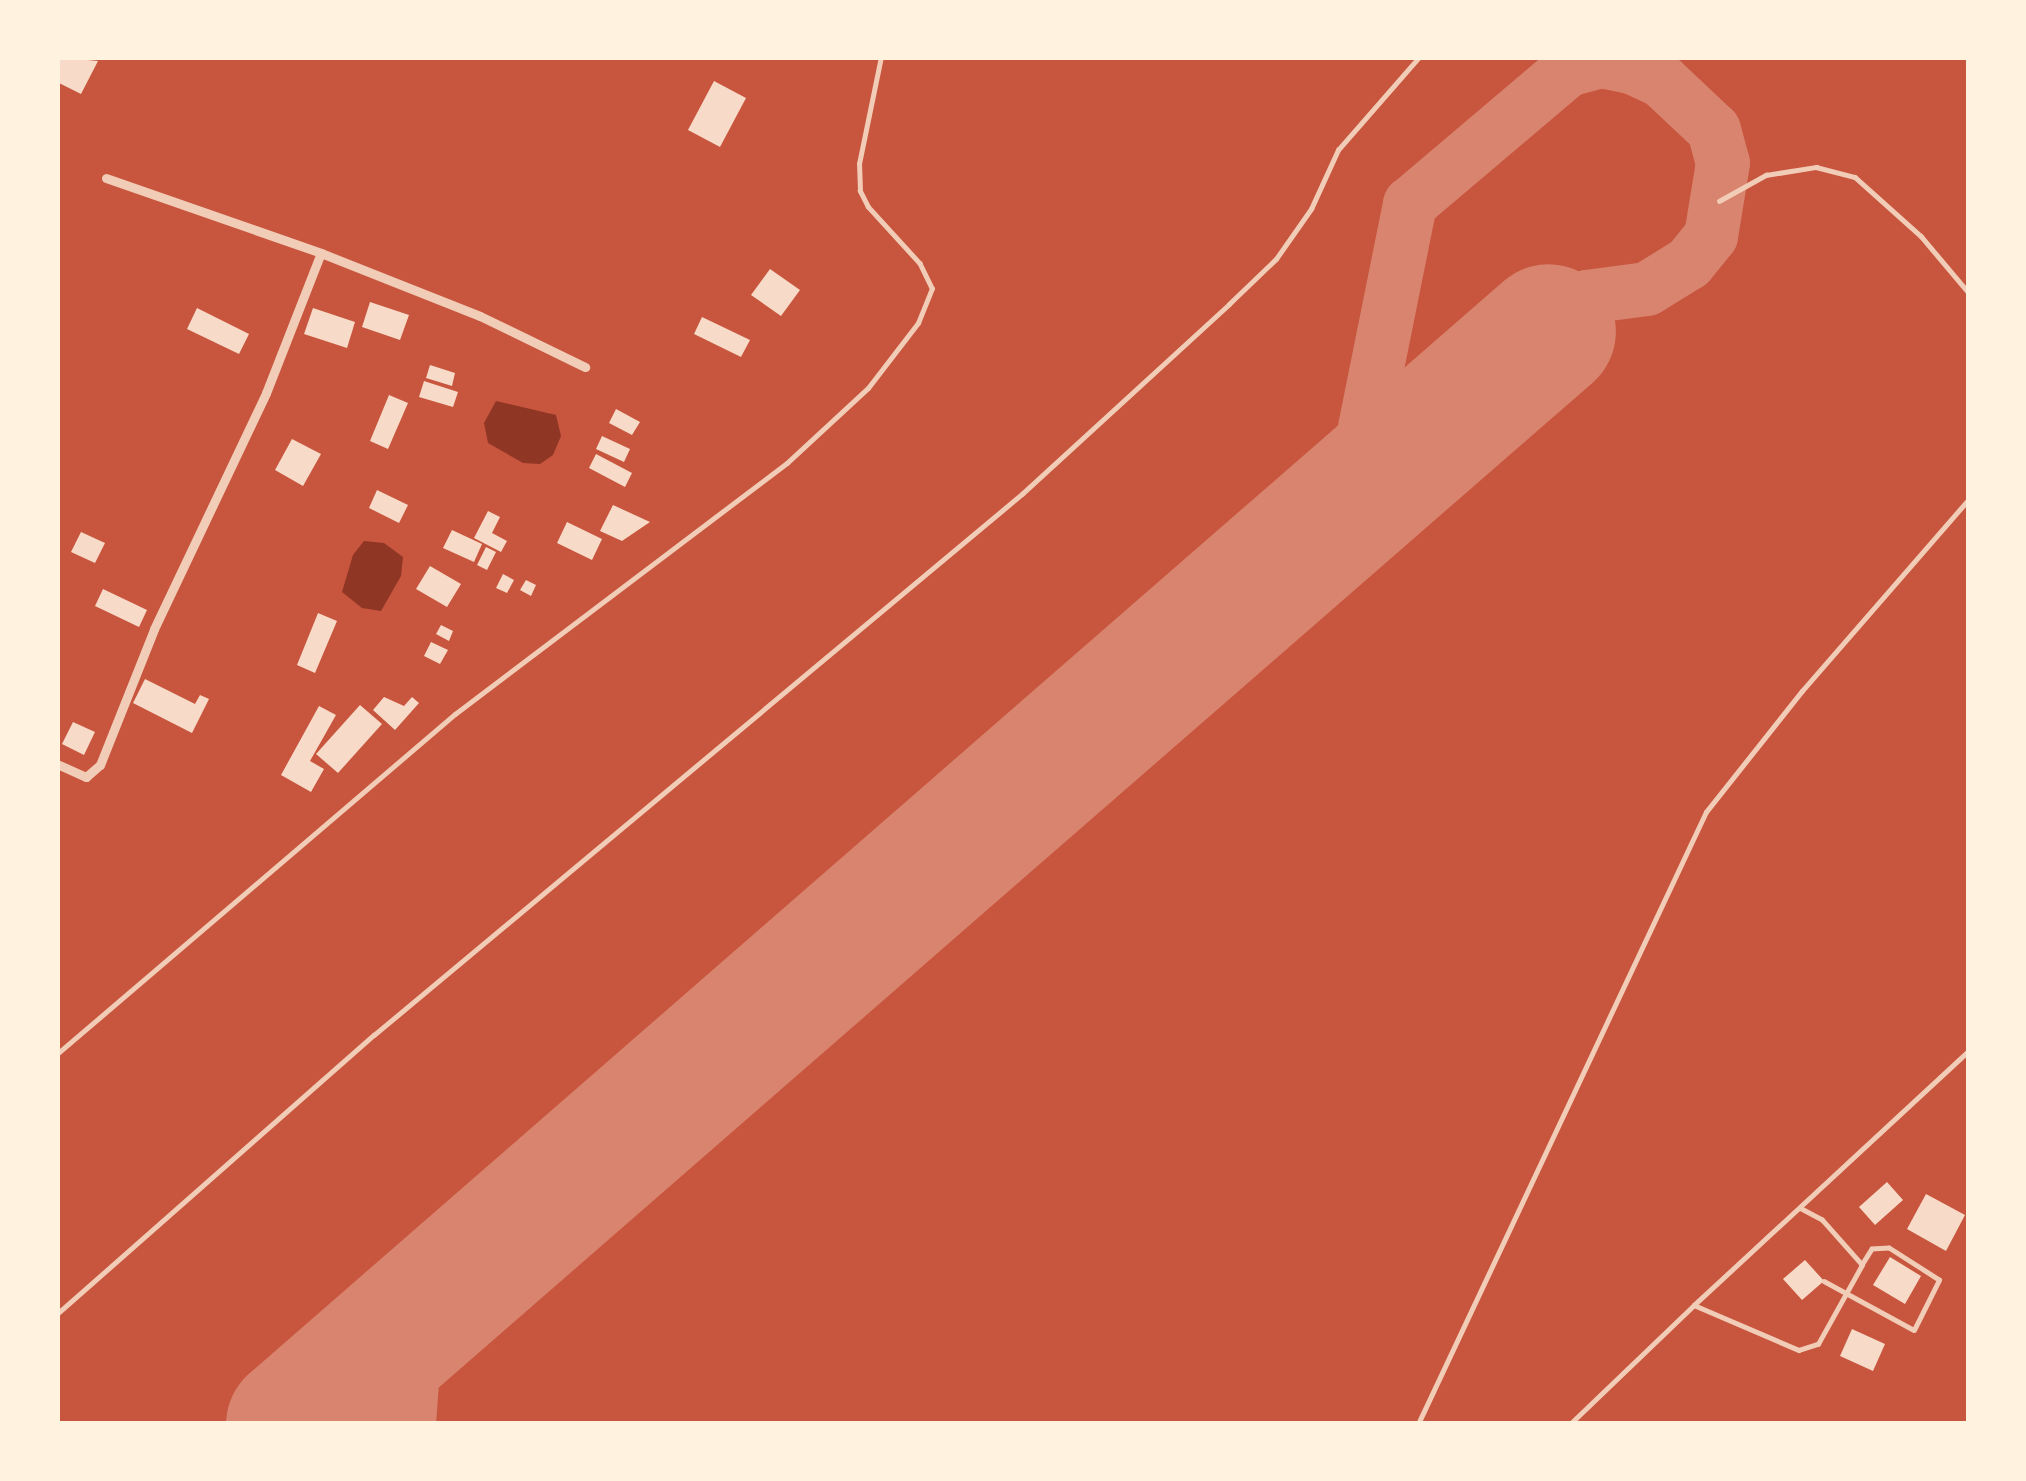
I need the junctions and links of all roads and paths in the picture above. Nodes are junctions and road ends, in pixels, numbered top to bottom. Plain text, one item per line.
1 (881, 57) edge
2 (1419, 57) edge
3 (106, 178) dead end
4 (1719, 201) dead end
5 (322, 254) junction
6 (1969, 293) edge
7 (585, 367) dead end
8 (1969, 499) edge
9 (57, 764) edge
10 (1969, 1050) edge
11 (57, 1054) edge
12 (1801, 1209) junction
13 (1862, 1265) junction
14 (1823, 1281) dead end
15 (1844, 1296) junction
16 (1694, 1305) junction
17 (57, 1314) edge
18 (1418, 1424) edge
19 (1570, 1424) edge

1 - 11 lane
2 - 17 lane
3 - 5 street
4 - 6 lane
5 - 7 street
5 - 9 street
8 - 18 lane
10 - 12 lane
12 - 13 lane
12 - 16 lane
13 - 15 lane
13 - 15 lane
14 - 15 lane
15 - 16 lane
16 - 19 lane

